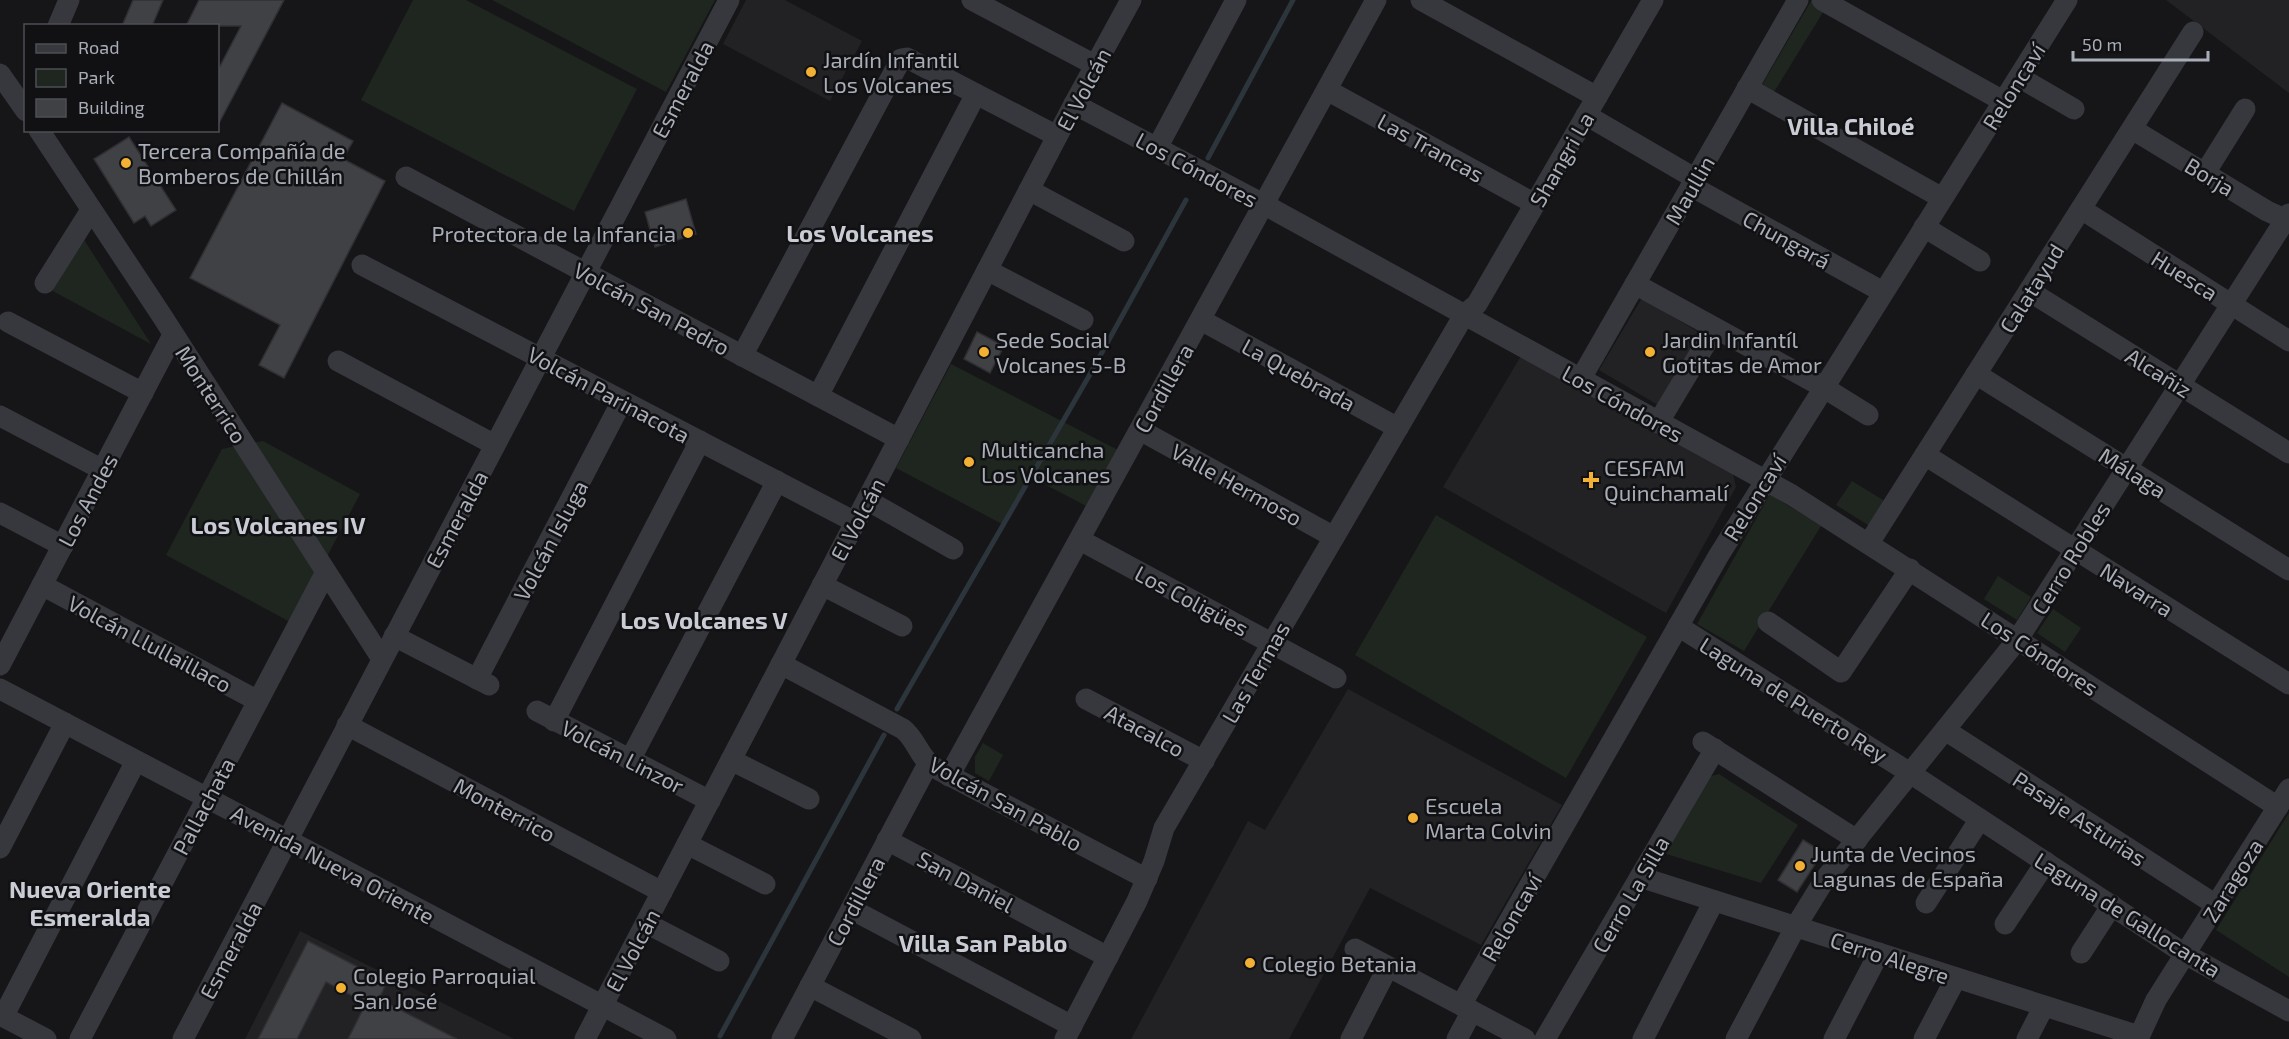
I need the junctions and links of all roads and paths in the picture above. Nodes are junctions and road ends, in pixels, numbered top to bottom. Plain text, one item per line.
1 (69, 0) edge
2 (729, 0) edge
3 (972, 0) edge
4 (1131, 0) edge
5 (1236, 0) edge
6 (1376, 0) edge
7 (1421, 0) edge
8 (1653, 0) edge
9 (1798, 0) edge
10 (1822, 0) edge
11 (2062, 2) edge
12 (59, 24) edge
13 (2193, 32) dead end
14 (1095, 65) junction
15 (0, 74) edge
16 (2019, 77) junction
17 (1747, 88) junction
18 (1327, 90) junction
19 (976, 94) junction
20 (1597, 97) junction
21 (2003, 101) junction
22 (1074, 104) junction
23 (24, 105) edge
24 (2074, 109) dead end
25 (2246, 109) dead end
26 (1586, 116) junction
27 (2132, 129) junction
28 (40, 132) edge
29 (1057, 136) junction
30 (1157, 148) junction
31 (2205, 173) junction
32 (406, 177) dead end
33 (1693, 182) junction
34 (1029, 190) junction
35 (1942, 198) junction
36 (1534, 204) junction
37 (1265, 205) junction
38 (2080, 209) junction
39 (91, 210) junction
40 (2288, 218) edge
41 (1924, 226) junction
42 (1124, 241) dead end
43 (1980, 261) dead end
44 (362, 265) dead end
45 (987, 270) junction
46 (586, 273) junction
47 (45, 283) dead end
48 (1635, 284) junction
49 (2029, 291) junction
50 (1883, 292) junction
51 (2231, 304) junction
52 (1464, 315) junction
53 (1083, 320) dead end
54 (1201, 320) junction
55 (8, 322) dead end
56 (1715, 328) junction
57 (173, 335) junction
58 (2289, 341) edge
59 (742, 356) junction
60 (541, 358) junction
61 (338, 361) dead end
62 (1976, 374) junction
63 (1580, 380) junction
64 (2180, 385) junction
65 (1823, 387) junction
66 (143, 393) junction
67 (818, 396) junction
68 (622, 401) junction
69 (1868, 415) dead end
70 (0, 416) edge
71 (1658, 423) junction
72 (1398, 428) junction
73 (1140, 430) junction
74 (899, 439) junction
75 (700, 441) junction
76 (495, 445) junction
77 (2289, 453) edge
78 (1925, 455) junction
79 (2127, 468) junction
80 (103, 470) junction
81 (1764, 480) junction
82 (777, 481) junction
83 (867, 500) junction
84 (0, 513) edge
85 (855, 522) junction
86 (1334, 537) junction
87 (1080, 540) junction
88 (1869, 543) junction
89 (63, 546) junction
90 (953, 549) dead end
91 (2075, 549) junction
92 (1910, 569) junction
93 (2289, 570) edge
94 (326, 572) junction
95 (42, 585) junction
96 (822, 585) junction
97 (1768, 622) dead end
98 (902, 626) dead end
99 (1678, 626) junction
100 (394, 636) junction
101 (2018, 639) junction
102 (1272, 644) junction
103 (382, 659) junction
104 (781, 664) junction
105 (0, 665) edge
106 (1336, 678) dead end
107 (2289, 684) edge
108 (0, 689) edge
109 (1086, 699) dead end
110 (258, 701) junction
111 (65, 723) junction
112 (347, 725) junction
113 (1944, 730) junction
114 (630, 760) junction
115 (731, 760) junction
116 (136, 761) junction
117 (1204, 761) junction
118 (928, 764) junction
119 (1910, 773) junction
120 (949, 776) junction
121 (207, 798) junction
122 (2284, 798) edge
123 (809, 799) dead end
124 (710, 801) junction
125 (1980, 819) junction
126 (287, 839) junction
127 (887, 840) junction
128 (1857, 840) junction
129 (687, 844) junction
130 (0, 848) edge
131 (2046, 862) junction
132 (1640, 877) junction
133 (1147, 879) junction
134 (765, 884) dead end
135 (662, 892) junction
136 (1714, 901) junction
137 (1926, 903) dead end
138 (2112, 905) junction
139 (2216, 905) junction
140 (851, 909) junction
141 (646, 923) junction
142 (2005, 924) dead end
143 (1796, 926) junction
144 (1355, 949) dead end
145 (1879, 953) junction
146 (2081, 953) dead end
147 (2185, 954) junction
148 (1108, 957) junction
149 (719, 960) dead end
150 (1388, 967) junction
151 (1956, 978) junction
152 (810, 986) junction
153 (602, 1006) junction
154 (2044, 1006) junction
155 (1466, 1008) junction
156 (2289, 1011) edge
157 (2, 1016) edge
158 (1069, 1033) edge
159 (2139, 1038) edge
160 (46, 1039) edge
161 (80, 1039) edge
162 (183, 1039) edge
163 (585, 1039) edge
164 (666, 1039) edge
165 (782, 1039) edge
166 (911, 1039) edge
167 (1351, 1039) edge
168 (1457, 1039) edge
169 (1525, 1039) edge
170 (1545, 1039) edge
171 (1643, 1039) edge
172 (1736, 1039) edge
173 (1834, 1039) edge
174 (1924, 1039) edge
175 (2027, 1039) edge

1 - 12 street
2 - 46 street, Esmeralda
3 - 14 street
4 - 14 street, El Volcán
5 - 30 street
6 - 18 street, Cordillera
7 - 20 street
8 - 20 street, Shangri La
9 - 17 street, Maullin
10 - 21 street
11 - 16 street, Reloncaví
13 - 27 street, Calatayud
14 - 22 street, El Volcán
15 - 23 street
16 - 21 street, Reloncaví
16 - 24 street
17 - 33 street, Maullin
17 - 35 street
18 - 36 street, Las Trancas
18 - 37 street, Cordillera
19 - 29 street
19 - 59 street
19 - 67 street
20 - 26 street, Shangri La
21 - 35 street, Reloncaví
22 - 29 street, El Volcán
22 - 30 street, Los Cóndores
25 - 31 street
26 - 33 street, Chungará
26 - 36 street, Shangri La
27 - 31 street, Borja
27 - 38 street, Calatayud
28 - 39 street, Monterrico
29 - 34 street, El Volcán
30 - 37 street, Los Cóndores
31 - 40 street, Borja
32 - 46 street, Volcán San Pedro
33 - 48 street, Maullin
33 - 50 street, Chungará
34 - 42 street
34 - 45 street, El Volcán
35 - 41 street, Reloncaví
36 - 52 street, Shangri La
37 - 52 street, Los Cóndores
37 - 54 street, Cordillera
38 - 49 street, Calatayud
38 - 51 street, Huesca
39 - 47 street
39 - 57 street, Monterrico
40 - 51 street, Cerro Robles
41 - 43 street
41 - 50 street, Reloncaví
44 - 60 street, Volcán Parinacota
45 - 53 street
45 - 74 street, El Volcán
46 - 59 street, Volcán San Pedro
46 - 60 street, Esmeralda
48 - 56 street
48 - 63 street, Maullin
49 - 62 street, Calatayud
49 - 64 street, Alcañiz
50 - 65 street, Reloncaví
51 - 58 street, Huesca
51 - 64 street, Cerro Robles
52 - 63 street, Los Cóndores
52 - 72 street, Las Termas
54 - 72 street, La Quebrada
54 - 73 street, Cordillera
55 - 66 street
56 - 65 street
56 - 71 street
57 - 66 street, Los Andes
57 - 94 street, Monterrico
59 - 67 street, Volcán San Pedro
60 - 68 street, Volcán Parinacota
60 - 76 street, Esmeralda
61 - 76 street
62 - 78 street, Calatayud
62 - 79 street, Málaga
63 - 71 street, Los Cóndores
64 - 77 street, Alcañiz
64 - 79 street, Cerro Robles
65 - 69 street
65 - 81 street, Reloncaví
66 - 80 street, Los Andes
67 - 74 street, Volcán San Pedro
68 - 75 street, Volcán Parinacota
68 - 100 street, Volcán Isluga
70 - 80 street
71 - 81 street, Los Cóndores
72 - 86 street, Las Termas
73 - 86 street, Valle Hermoso
73 - 87 street, Cordillera
74 - 83 street, El Volcán
75 - 82 street, Volcán Parinacota
75 - 114 street, Volcán Linzor
76 - 100 street, Esmeralda
78 - 88 street, Calatayud
78 - 91 street, Navarra
79 - 91 street, Cerro Robles
79 - 93 street, Málaga
80 - 89 street, Los Andes
81 - 88 street, Los Cóndores
81 - 99 street, Reloncaví
82 - 85 street, Volcán Parinacota
82 - 114 street
83 - 85 street, El Volcán
83 - 90 street
84 - 89 street
85 - 96 street, El Volcán
86 - 102 street, Las Termas
87 - 102 street, Los Coligües
87 - 120 street, Cordillera
88 - 92 street, Los Cóndores
89 - 95 street, Los Andes
91 - 101 street, Cerro Robles
91 - 107 street, Navarra
92 - 97 street
92 - 101 street, Los Cóndores
94 - 103 street, Monterrico
94 - 110 street, Pallachata
95 - 105 street, Los Andes
95 - 110 street, Volcán Llullaillaco
96 - 98 street
96 - 104 street, El Volcán
99 - 119 street, Laguna de Puerto Rey
99 - 155 street, Reloncaví
100 - 103 street, Esmeralda
101 - 113 street, Cerro Robles
101 - 122 street, Los Cóndores
102 - 106 street, Los Coligües
102 - 117 street, Las Termas
103 - 112 street, Esmeralda
104 - 115 street, El Volcán
104 - 118 street, Volcán San Pablo
108 - 111 street, Avenida Nueva Oriente
109 - 117 street, Atacalco
110 - 121 street, Pallachata
111 - 116 street, Avenida Nueva Oriente
111 - 130 street
112 - 126 street, Esmeralda
112 - 135 street, Monterrico
113 - 119 street, Cerro Robles
113 - 139 street, Pasaje Asturias
114 - 124 street, Volcán Linzor
115 - 123 street
115 - 124 street, El Volcán
116 - 121 street, Avenida Nueva Oriente
116 - 157 street
117 - 133 street, Las Termas
118 - 120 street, Volcán San Pablo
118 - 127 street, Cordillera
119 - 125 street, Laguna de Gallocanta
119 - 128 street, Cerro Robles
120 - 133 street, Volcán San Pablo
121 - 126 street, Avenida Nueva Oriente
121 - 161 street, Pallachata
122 - 139 street, Zaragoza
124 - 129 street, El Volcán
125 - 131 street, Laguna de Gallocanta
125 - 137 street
126 - 153 street, Avenida Nueva Oriente
126 - 162 street, Esmeralda
127 - 140 street, Cordillera
127 - 148 street, San Daniel
128 - 132 street, Cerro La Silla
128 - 143 street, Cerro Robles
129 - 134 street
129 - 135 street, El Volcán
131 - 138 street, Laguna de Gallocanta
131 - 142 street
132 - 136 street, Cerro Alegre
132 - 170 street, Cerro La Silla
133 - 148 street, Las Termas
135 - 141 street, El Volcán
136 - 143 street, Cerro Alegre
136 - 171 street
138 - 146 street
138 - 147 street, Laguna de Gallocanta
139 - 147 street, Zaragoza
140 - 152 street, Cordillera
140 - 158 street
141 - 149 street
141 - 153 street, El Volcán
143 - 145 street, Cerro Alegre
143 - 172 street, Cerro Robles
144 - 150 street
145 - 151 street, Cerro Alegre
145 - 173 street
147 - 156 street, Laguna de Gallocanta
147 - 159 street, Zaragoza
148 - 158 street, Las Termas
150 - 155 street
150 - 167 street
151 - 154 street, Cerro Alegre
151 - 174 street
152 - 165 street, Cordillera
152 - 166 street
153 - 163 street, El Volcán
153 - 164 street, Avenida Nueva Oriente
154 - 159 street, Cerro Alegre
154 - 175 street
155 - 168 street, Reloncaví
155 - 169 street
157 - 160 street

